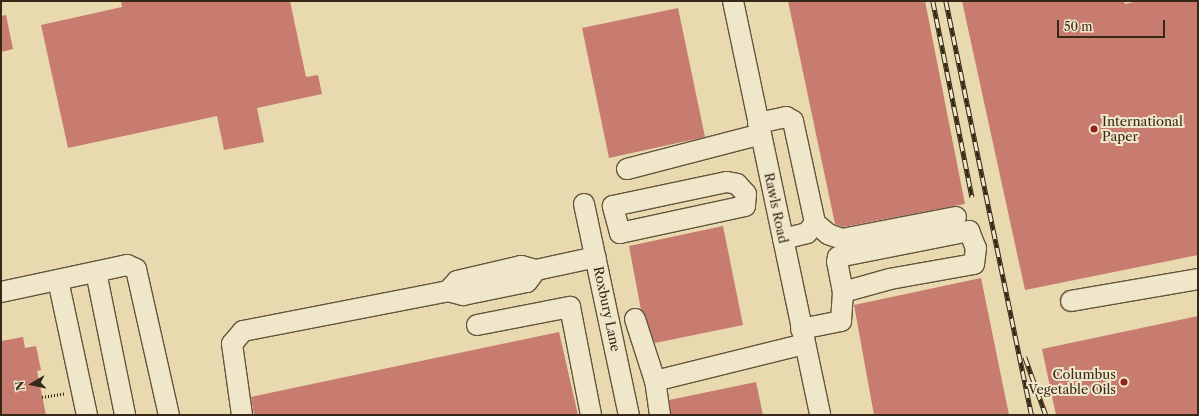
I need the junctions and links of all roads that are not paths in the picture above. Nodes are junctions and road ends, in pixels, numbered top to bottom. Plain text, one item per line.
1 (732, 1) edge
2 (759, 128) junction
3 (627, 169) dead end
4 (772, 187) junction
5 (746, 194) junction
6 (584, 204) dead end
7 (956, 217) dead end
8 (815, 223) junction
9 (782, 239) junction
10 (596, 258) junction
11 (96, 272) junction
12 (1198, 279) edge
13 (58, 280) junction
14 (1, 292) edge
15 (843, 292) junction
16 (1071, 302) dead end
17 (635, 319) dead end
18 (477, 325) dead end
19 (803, 336) junction
20 (655, 381) junction
21 (87, 415) edge
22 (125, 415) edge
23 (169, 415) edge
24 (242, 415) edge
25 (591, 415) edge
26 (629, 415) edge
27 (660, 415) edge
28 (820, 415) edge

1 - 2 street, Rawls Road
2 - 3 street
2 - 4 street, Rawls Road
2 - 8 street
4 - 5 street
4 - 9 street, Rawls Road
5 - 5 street
6 - 10 street, Roxbury Lane
7 - 8 street
8 - 9 street
9 - 19 street, Rawls Road
10 - 24 street
10 - 26 street, Roxbury Lane
11 - 13 street
11 - 22 street
11 - 23 street
12 - 16 street
13 - 14 street
13 - 21 street
15 - 15 street
15 - 19 street
17 - 20 street
18 - 25 street
19 - 20 street
19 - 28 street, Rawls Road
20 - 27 street

